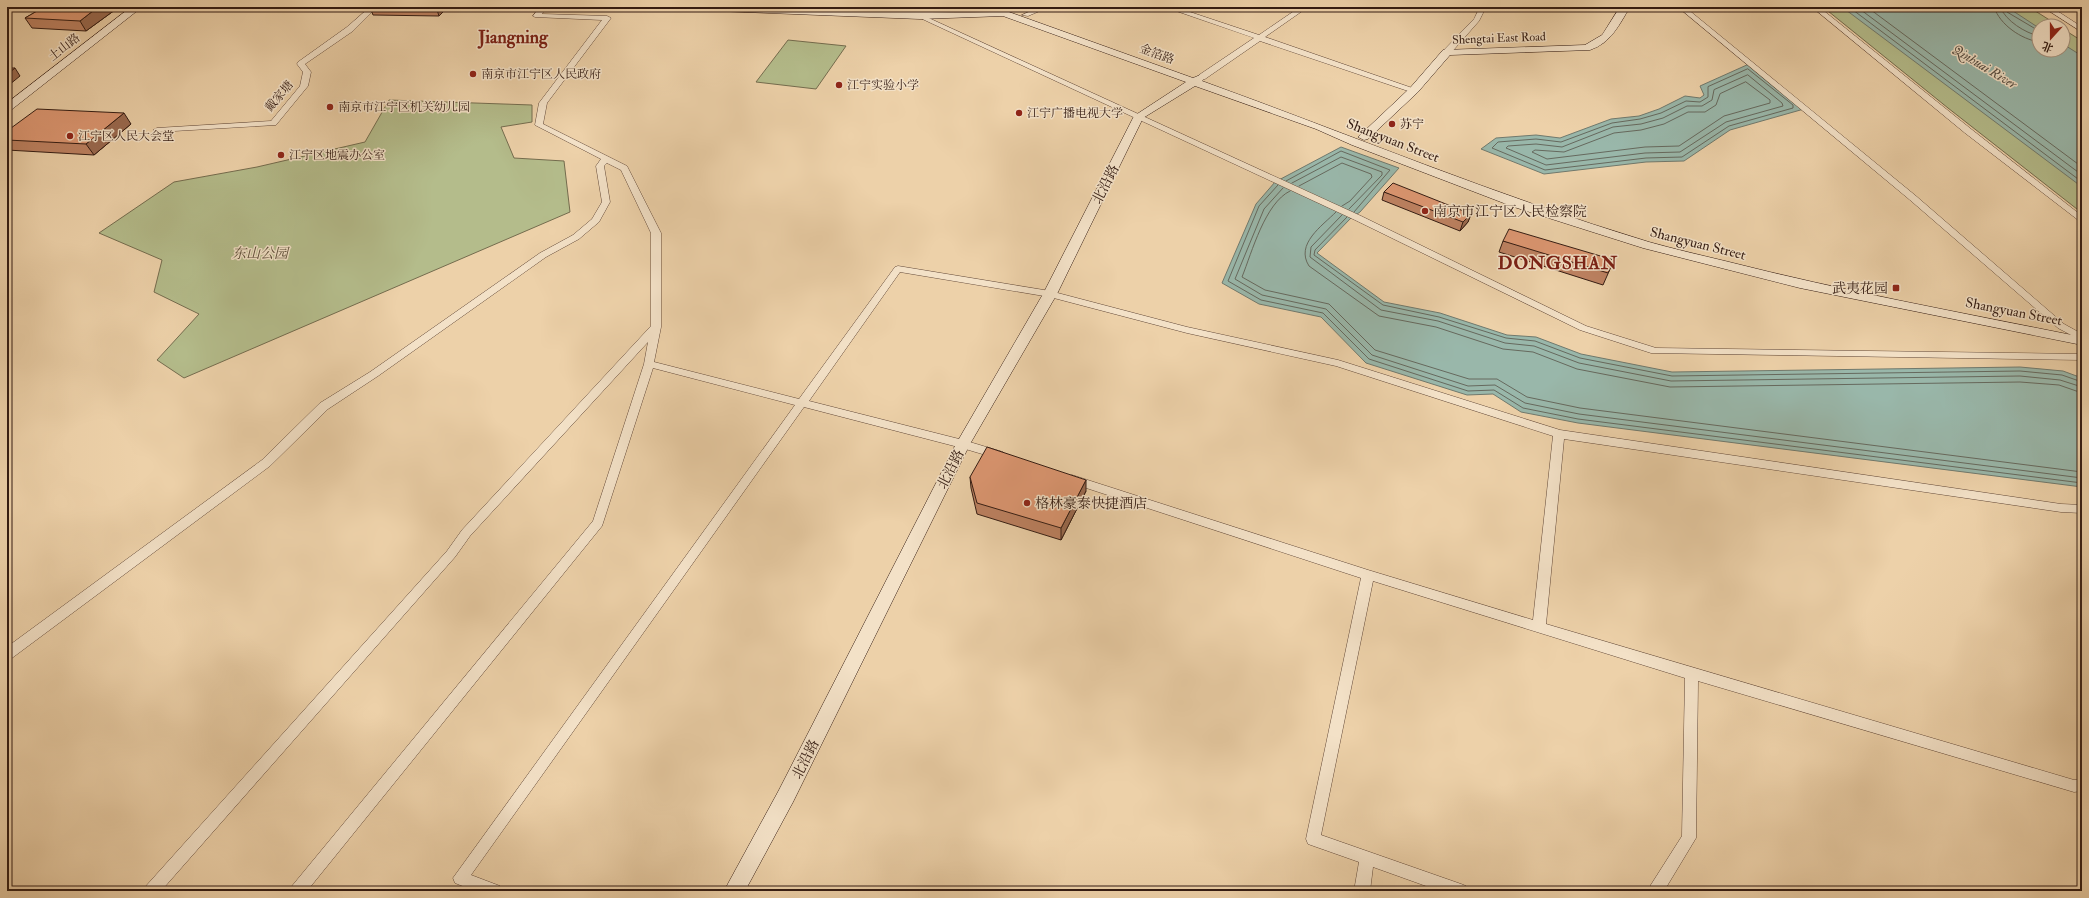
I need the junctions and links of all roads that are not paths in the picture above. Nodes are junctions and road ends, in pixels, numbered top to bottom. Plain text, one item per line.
1 (138, 7) edge
2 (374, 7) edge
3 (543, 7) edge
4 (692, 7) edge
5 (835, 7) edge
6 (986, 7) edge
7 (1046, 7) edge
8 (1168, 7) edge
9 (1304, 7) edge
10 (1484, 7) edge
11 (1626, 7) edge
12 (1681, 7) edge
13 (1815, 7) edge
14 (2046, 7) edge
15 (1006, 10) edge
16 (1026, 15) junction
17 (920, 16) junction
18 (2082, 30) edge
19 (1261, 38) junction
20 (1447, 52) junction
21 (1198, 79) junction
22 (1414, 90) junction
23 (7, 108) edge
24 (1139, 116) junction
25 (1323, 124) junction
26 (157, 130) dead end
27 (1364, 137) junction
28 (606, 158) junction
29 (2082, 220) edge
30 (1050, 294) junction
31 (2061, 326) junction
32 (656, 327) junction
33 (2082, 330) edge
34 (2082, 339) edge
35 (2082, 357) edge
36 (649, 364) junction
37 (801, 404) junction
38 (1559, 434) junction
39 (963, 444) junction
40 (1008, 458) edge
41 (1061, 475) edge
42 (2082, 509) edge
43 (1368, 575) junction
44 (1539, 628) junction
45 (7, 654) edge
46 (1692, 674) junction
47 (2082, 785) edge
48 (1367, 858) junction
49 (151, 891) edge
50 (297, 891) edge
51 (495, 891) edge
52 (734, 891) edge
53 (1362, 891) edge
54 (1461, 891) edge
55 (1655, 891) edge

1 - 23 main road, 土山路
2 - 26 street, 戴家塘
3 - 28 street
4 - 17 main road
5 - 6 main road
6 - 15 main road, 金箔路
7 - 16 street
8 - 19 street
9 - 19 street
10 - 20 street
11 - 20 main road, Shengtai East Road
12 - 31 street
13 - 29 street
14 - 18 street
15 - 16 main road, 金箔路
15 - 17 main road
15 - 21 main road, 金箔路
16 - 21 main road, 金箔路
17 - 24 street
19 - 21 street
19 - 22 street
20 - 22 main road, Shengtai East Road
21 - 24 main road
21 - 25 main road, 金箔路
22 - 27 main road, Shengtai East Road
24 - 30 main road, 北沿路
24 - 35 street
25 - 27 main road, Shangyuan Street
25 - 34 main road, Shangyuan Street
27 - 31 main road, Shangyuan Street
28 - 32 street
28 - 45 street
30 - 37 street
30 - 38 street
30 - 39 main road, 北沿路
31 - 33 main road, Shangyuan Street
31 - 34 street
32 - 36 street
32 - 49 street
36 - 37 street
36 - 50 street
37 - 39 street
37 - 51 street
38 - 42 street
38 - 44 street
39 - 40 street
39 - 52 main road, 北沿路
41 - 43 street
43 - 44 street
43 - 48 street
44 - 46 street
46 - 47 street
46 - 55 street
48 - 53 street
48 - 54 street

